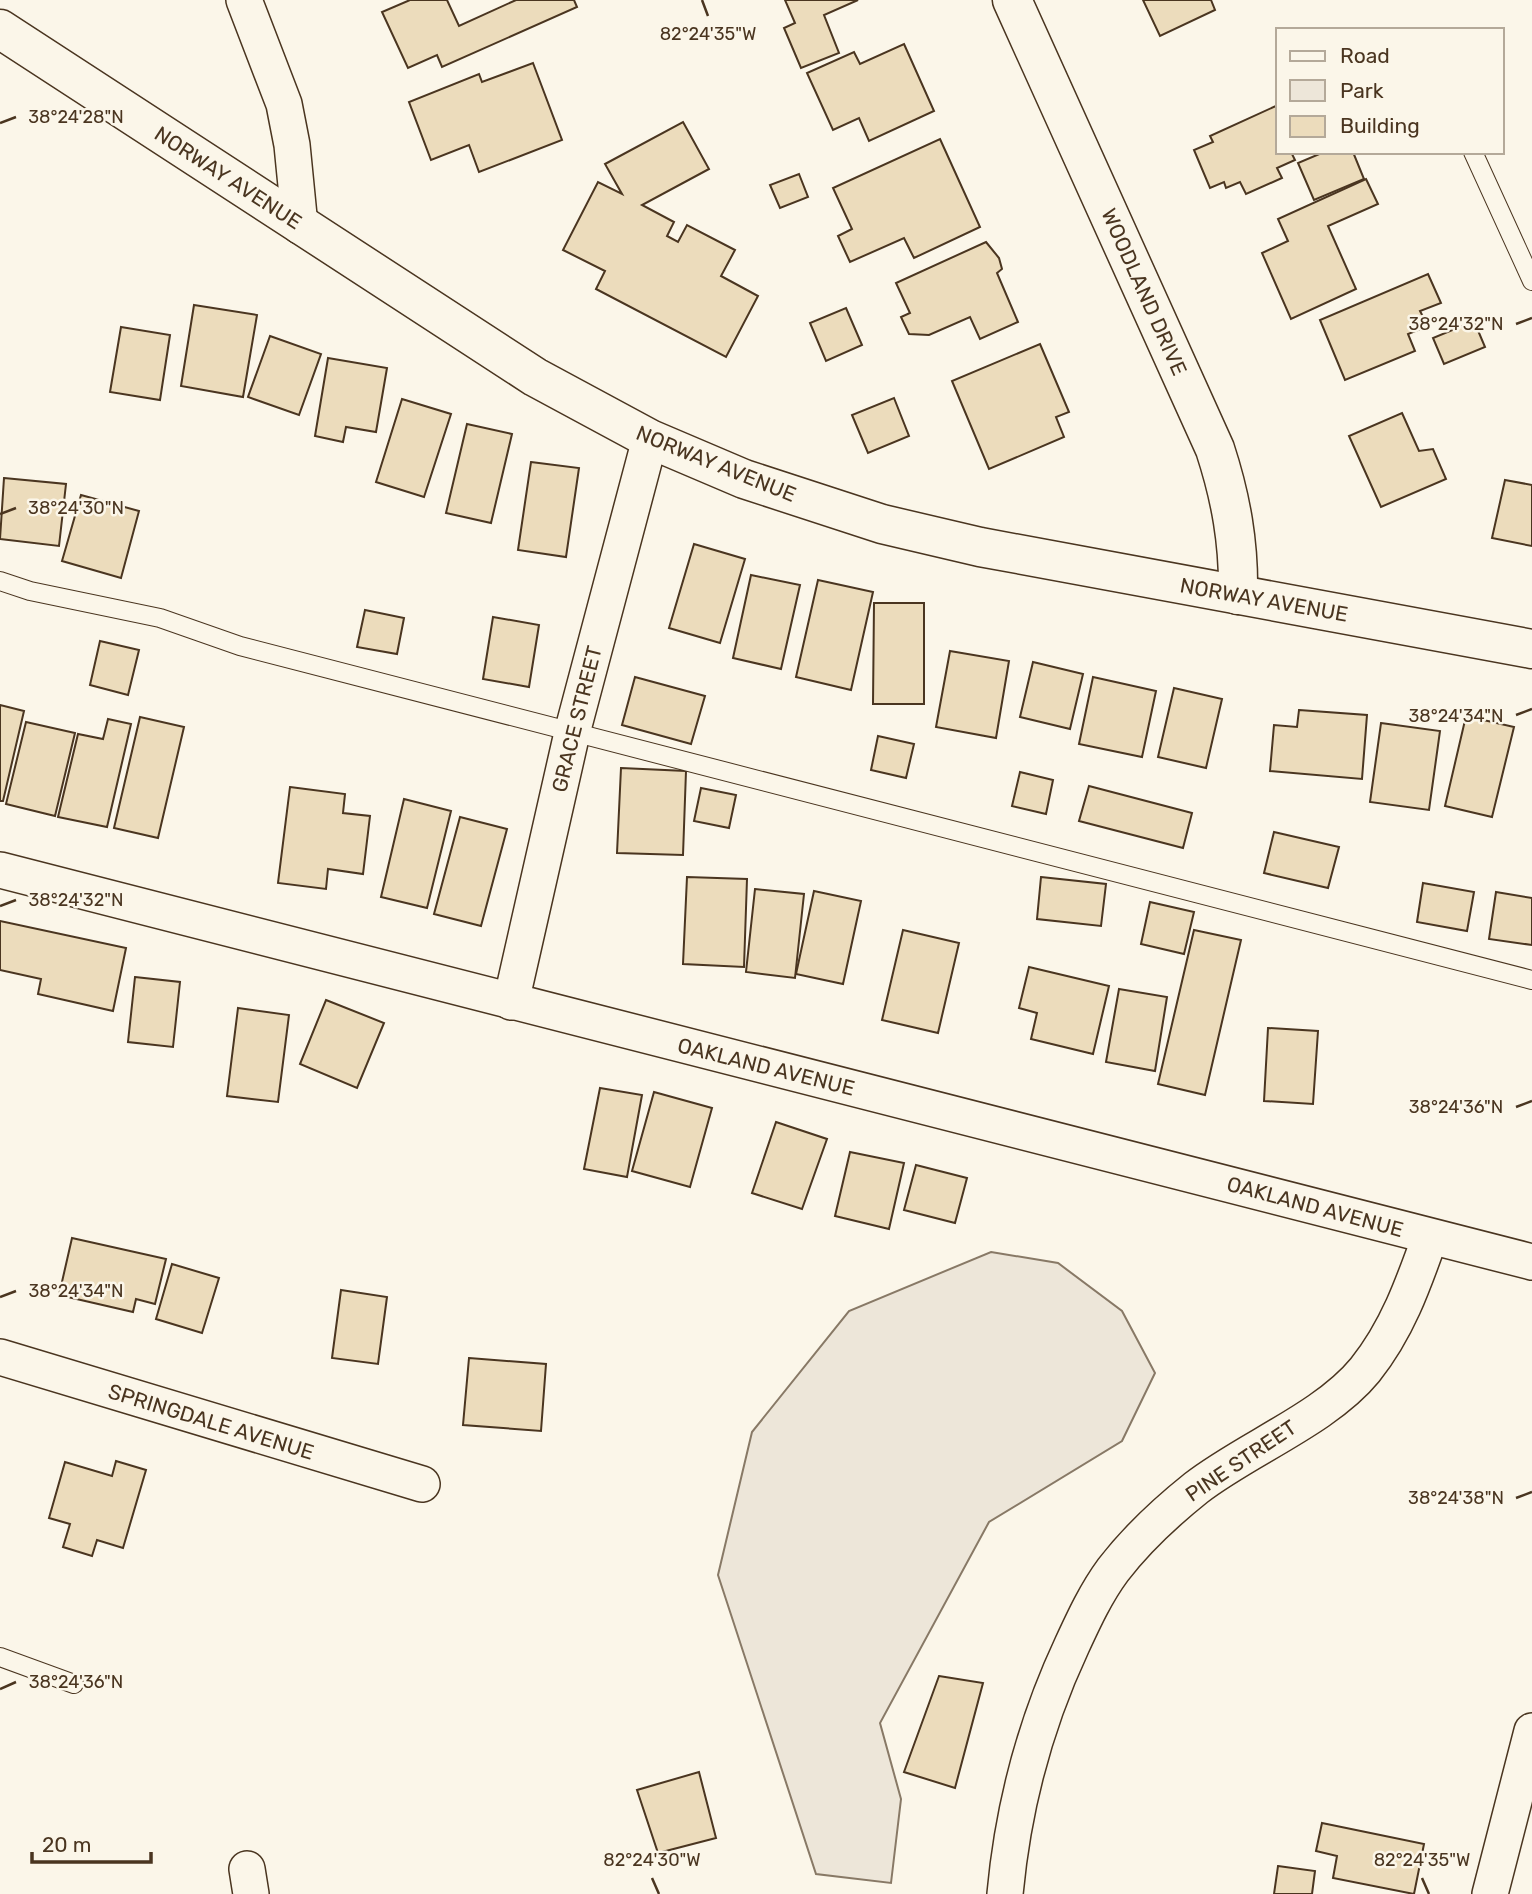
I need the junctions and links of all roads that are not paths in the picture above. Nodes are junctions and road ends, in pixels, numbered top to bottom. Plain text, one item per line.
1 (244, 0) edge
2 (1012, 0) edge
3 (0, 29) edge
4 (1474, 154) edge
5 (300, 226) junction
6 (1532, 281) edge
7 (650, 439) junction
8 (0, 581) edge
9 (1238, 595) junction
10 (1532, 649) edge
11 (572, 733) junction
12 (0, 870) edge
13 (1532, 980) edge
14 (511, 1002) junction
15 (1430, 1237) junction
16 (1532, 1262) edge
17 (0, 1357) edge
18 (422, 1484) dead end
19 (0, 1657) edge
20 (74, 1684) dead end
21 (1532, 1731) edge
22 (1004, 1894) edge
23 (1490, 1894) edge

1 - 5 street
2 - 9 main road, WOODLAND DRIVE
3 - 5 main road, NORWAY AVENUE
4 - 6 lane
5 - 7 main road, NORWAY AVENUE
7 - 9 main road, NORWAY AVENUE
7 - 11 street, GRACE STREET
8 - 11 lane
9 - 10 main road, NORWAY AVENUE
11 - 13 lane
11 - 14 street, GRACE STREET
12 - 14 street, OAKLAND AVENUE
14 - 15 street, OAKLAND AVENUE
15 - 16 street, OAKLAND AVENUE
15 - 22 street, PINE STREET
17 - 18 street, SPRINGDALE AVENUE
19 - 20 lane
21 - 23 street

